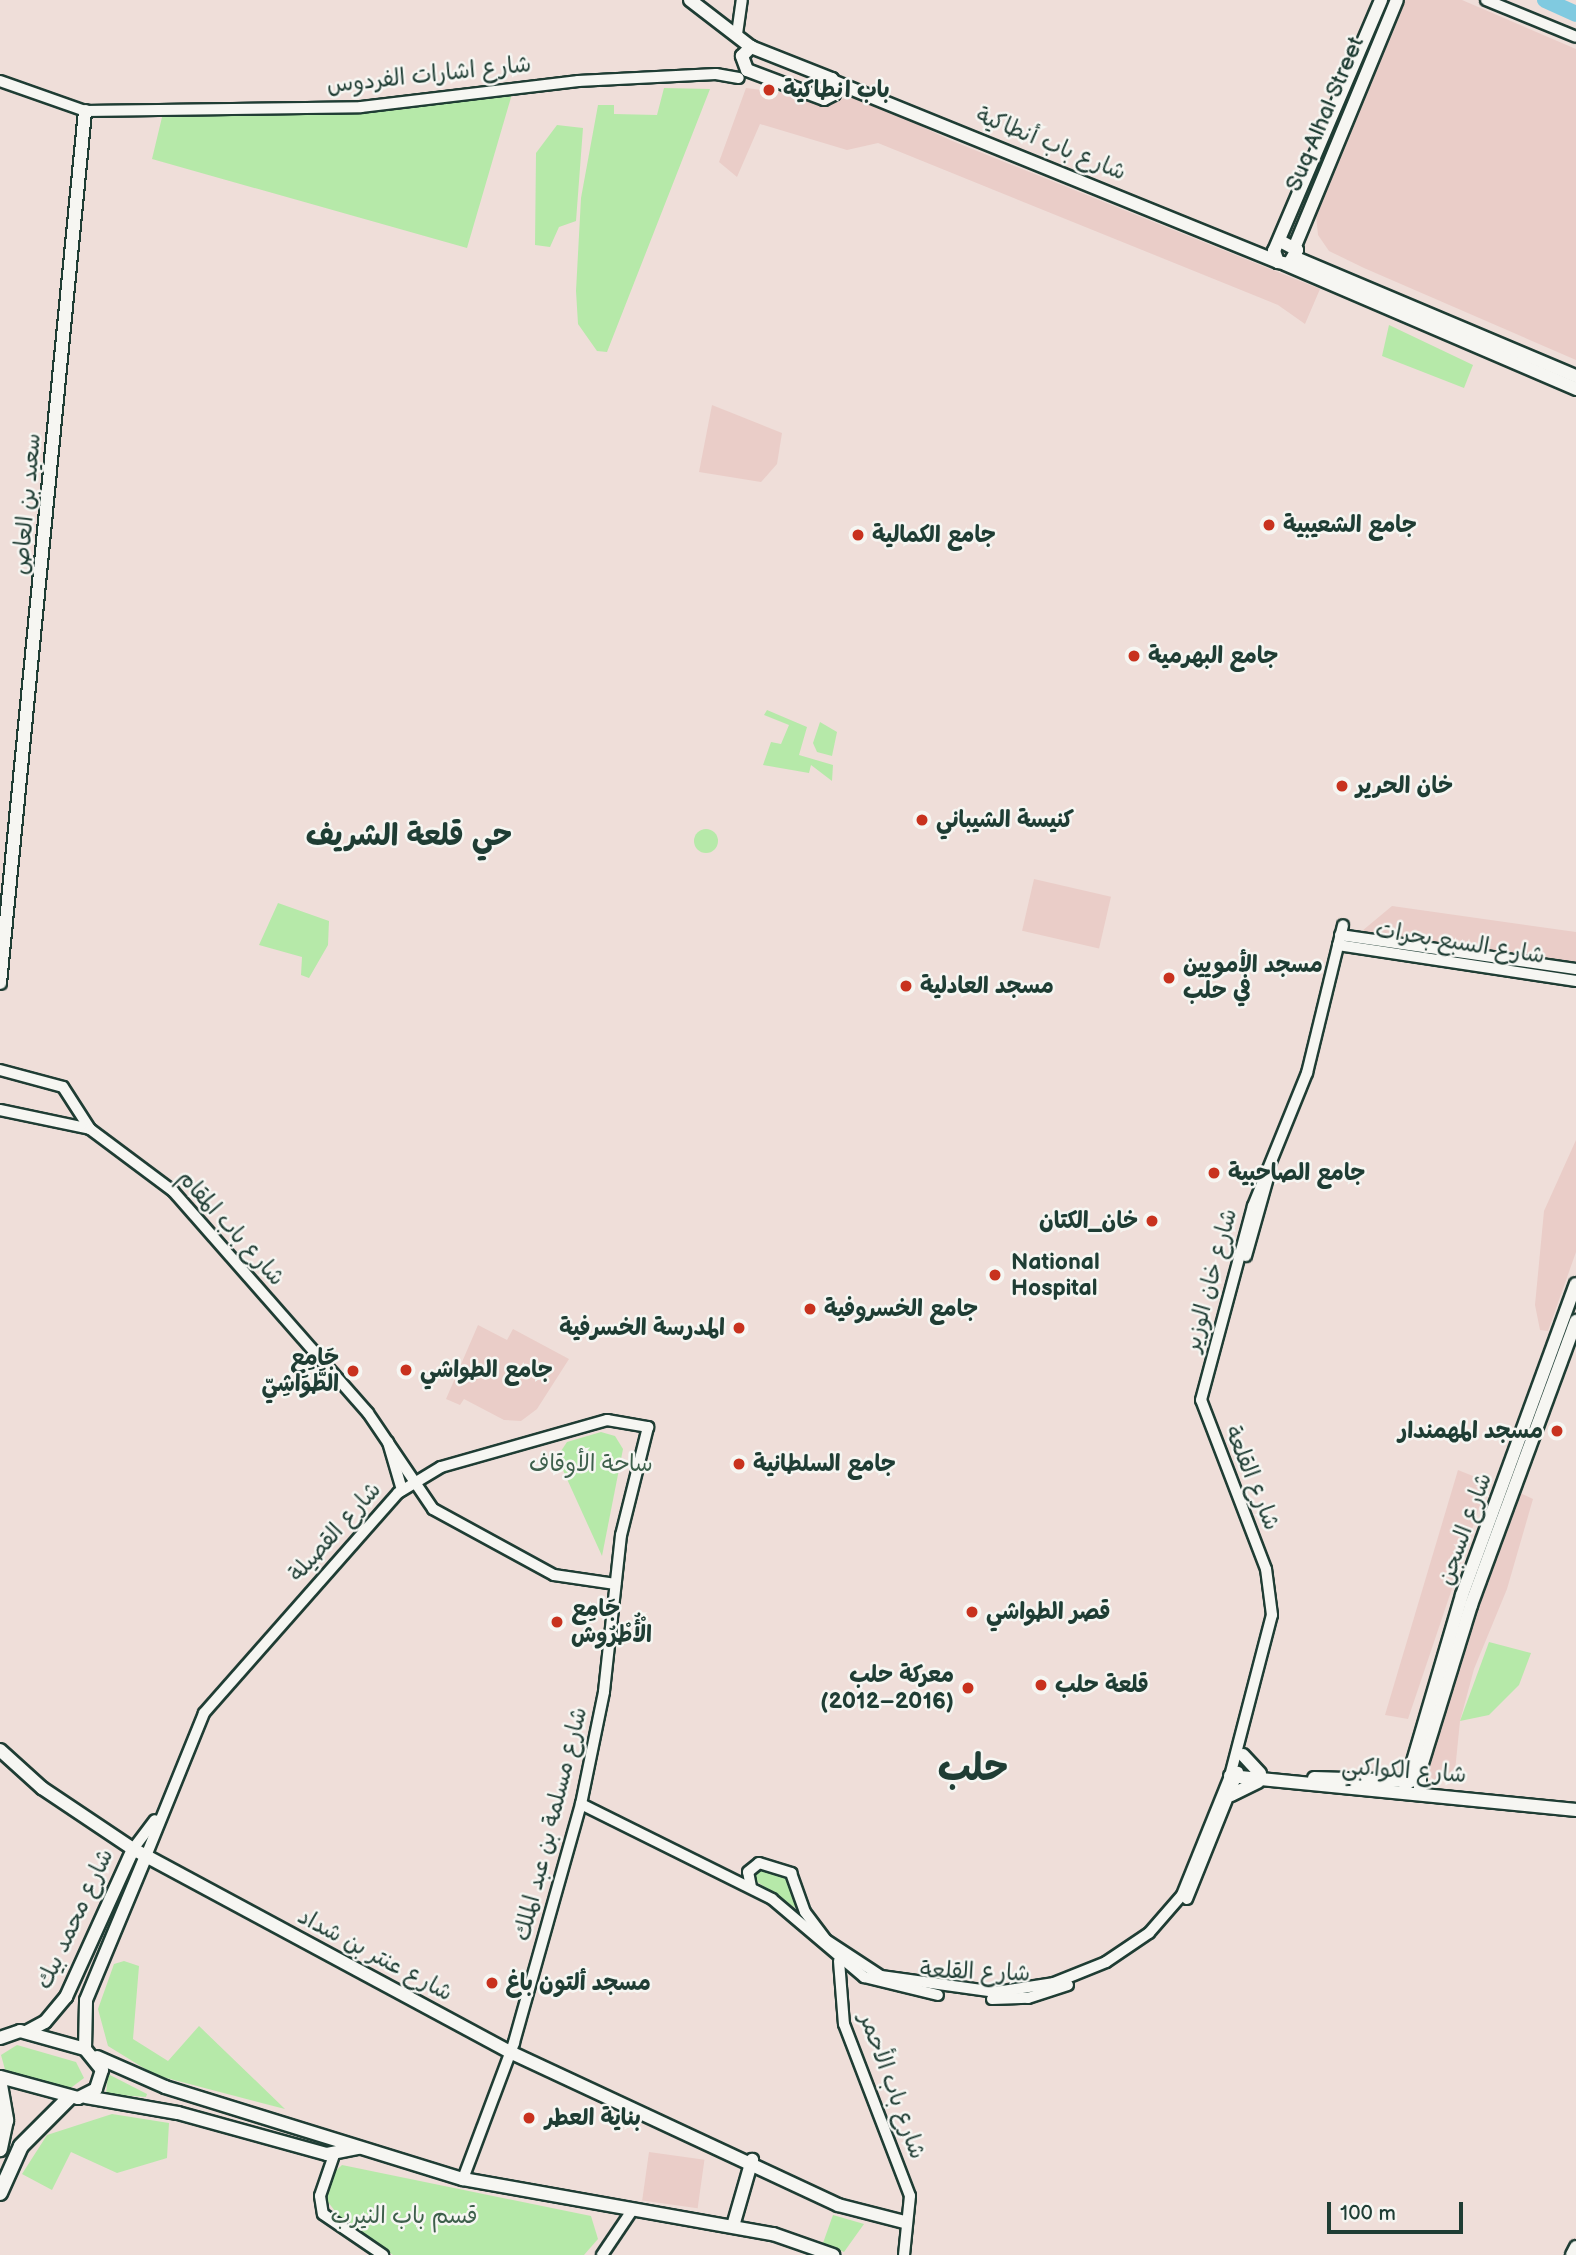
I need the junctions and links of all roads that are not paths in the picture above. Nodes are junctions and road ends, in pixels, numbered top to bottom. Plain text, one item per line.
1 (690, 0) edge
2 (742, 0) edge
3 (1381, 0) edge
4 (1397, 0) edge
5 (1486, 0) edge
6 (737, 34) junction
7 (1576, 37) edge
8 (751, 47) junction
9 (739, 78) dead end
10 (0, 81) edge
11 (835, 82) junction
12 (85, 111) junction
13 (1304, 216) junction
14 (1279, 244) junction
15 (1252, 248) junction
16 (1289, 257) junction
17 (1310, 261) junction
18 (1576, 376) edge
19 (1576, 390) edge
20 (1340, 935) junction
21 (1576, 969) edge
22 (1576, 981) edge
23 (0, 984) edge
24 (0, 1070) edge
25 (0, 1110) edge
26 (90, 1129) junction
27 (1576, 1284) edge
28 (1576, 1321) edge
29 (1204, 1399) junction
30 (648, 1427) joint
31 (388, 1439) junction
32 (413, 1481) junction
33 (402, 1490) junction
34 (615, 1584) junction
35 (0, 1750) edge
36 (1243, 1755) junction
37 (1234, 1773) junction
38 (1262, 1777) junction
39 (1412, 1786) junction
40 (1231, 1795) junction
41 (582, 1804) junction
42 (1576, 1810) edge
43 (157, 1818) junction
44 (133, 1849) junction
45 (146, 1856) junction
46 (751, 1887) junction
47 (801, 1915) junction
48 (839, 1961) junction
49 (26, 2032) junction
50 (3, 2034) edge
51 (85, 2049) junction
52 (510, 2052) junction
53 (97, 2057) junction
54 (0, 2077) edge
55 (0, 2085) edge
56 (86, 2097) junction
57 (69, 2098) junction
58 (358, 2148) junction
59 (0, 2149) edge
60 (334, 2155) junction
61 (752, 2160) junction
62 (463, 2179) junction
63 (0, 2193) edge
64 (631, 2211) junction
65 (904, 2222) junction
66 (733, 2226) junction
67 (1576, 2247) edge
68 (383, 2255) edge
69 (602, 2255) edge
70 (833, 2255) edge
71 (904, 2255) edge
72 (1572, 2255) edge

1 - 6 main road
2 - 6 street
3 - 14 main road, Suq Alhal Street
4 - 13 main road, Suq Alhal Street
5 - 7 street
6 - 8 main road
8 - 11 main road, شارع باب أنطاكية
8 - 11 main road
9 - 12 street, شارع اشارات الفردوس
10 - 12 street, شارع اشارات الفردوس
11 - 15 main road, شارع باب أنطاكية
12 - 23 main road, سعيد بن العاص
13 - 16 main road, Suq Alhal Street
13 - 17 main road
14 - 15 main road
14 - 16 main road
14 - 16 main road
15 - 16 main road, شارع باب أنطاكية
16 - 17 main road
16 - 19 main road
17 - 18 main road
20 - 21 street, شارع السبع بحرات
20 - 22 street, شارع السبع بحرات
20 - 29 street, شارع خان الوزير
24 - 26 street
25 - 26 street, شارع باب المقام
26 - 31 street, شارع باب المقام
27 - 39 main road, شارع السجن
28 - 39 main road, شارع السجن
29 - 36 street
29 - 37 street, شارع القلعة
30 - 32 street, شارع القصيلة
30 - 34 street, شارع مسلمة بن عبد الملك
31 - 32 street, شارع باب المقام
31 - 33 street, شارع باب المقام
32 - 33 street, شارع القصيلة
32 - 34 street, شارع باب المقام
33 - 43 street, شارع القصيلة
34 - 41 street, شارع مسلمة بن عبد الملك
35 - 44 main road, شارع عنتر بن شداد
36 - 37 street
36 - 38 main road
37 - 38 main road, شارع الكواكبي
37 - 40 street, شارع القلعة
37 - 47 street
38 - 39 main road, شارع الكواكبي
38 - 40 main road
39 - 42 main road, شارع الكواكبي
40 - 48 street, شارع القلعة
41 - 46 street, شارع القلعة
41 - 52 street, شارع مسلمة بن عبد الملك
43 - 44 street, شارع القصيلة
43 - 45 street, شارع القصيلة
44 - 45 main road, شارع عنتر بن شداد
44 - 49 main road, شارع محمد بيك
45 - 51 main road, شارع محمد بيك
45 - 52 main road, شارع عنتر بن شداد
46 - 47 street, شارع القلعة
46 - 47 street
47 - 48 street, شارع القلعة
48 - 65 street, شارع باب الأحمر
49 - 50 main road
49 - 51 main road
51 - 53 main road
52 - 61 main road, شارع عنتر بن شداد
52 - 62 street, شارع مسلمة بن عبد الملك
53 - 56 main road
53 - 58 main road
54 - 57 main road
55 - 59 main road
56 - 57 main road
56 - 60 main road
57 - 63 main road
58 - 60 main road
58 - 62 main road
60 - 68 street
61 - 65 main road, شارع عنتر بن شداد
61 - 66 main road
62 - 64 main road
64 - 66 main road
64 - 69 street
65 - 71 street, شارع باب الأحمر
66 - 70 main road
67 - 72 main road

